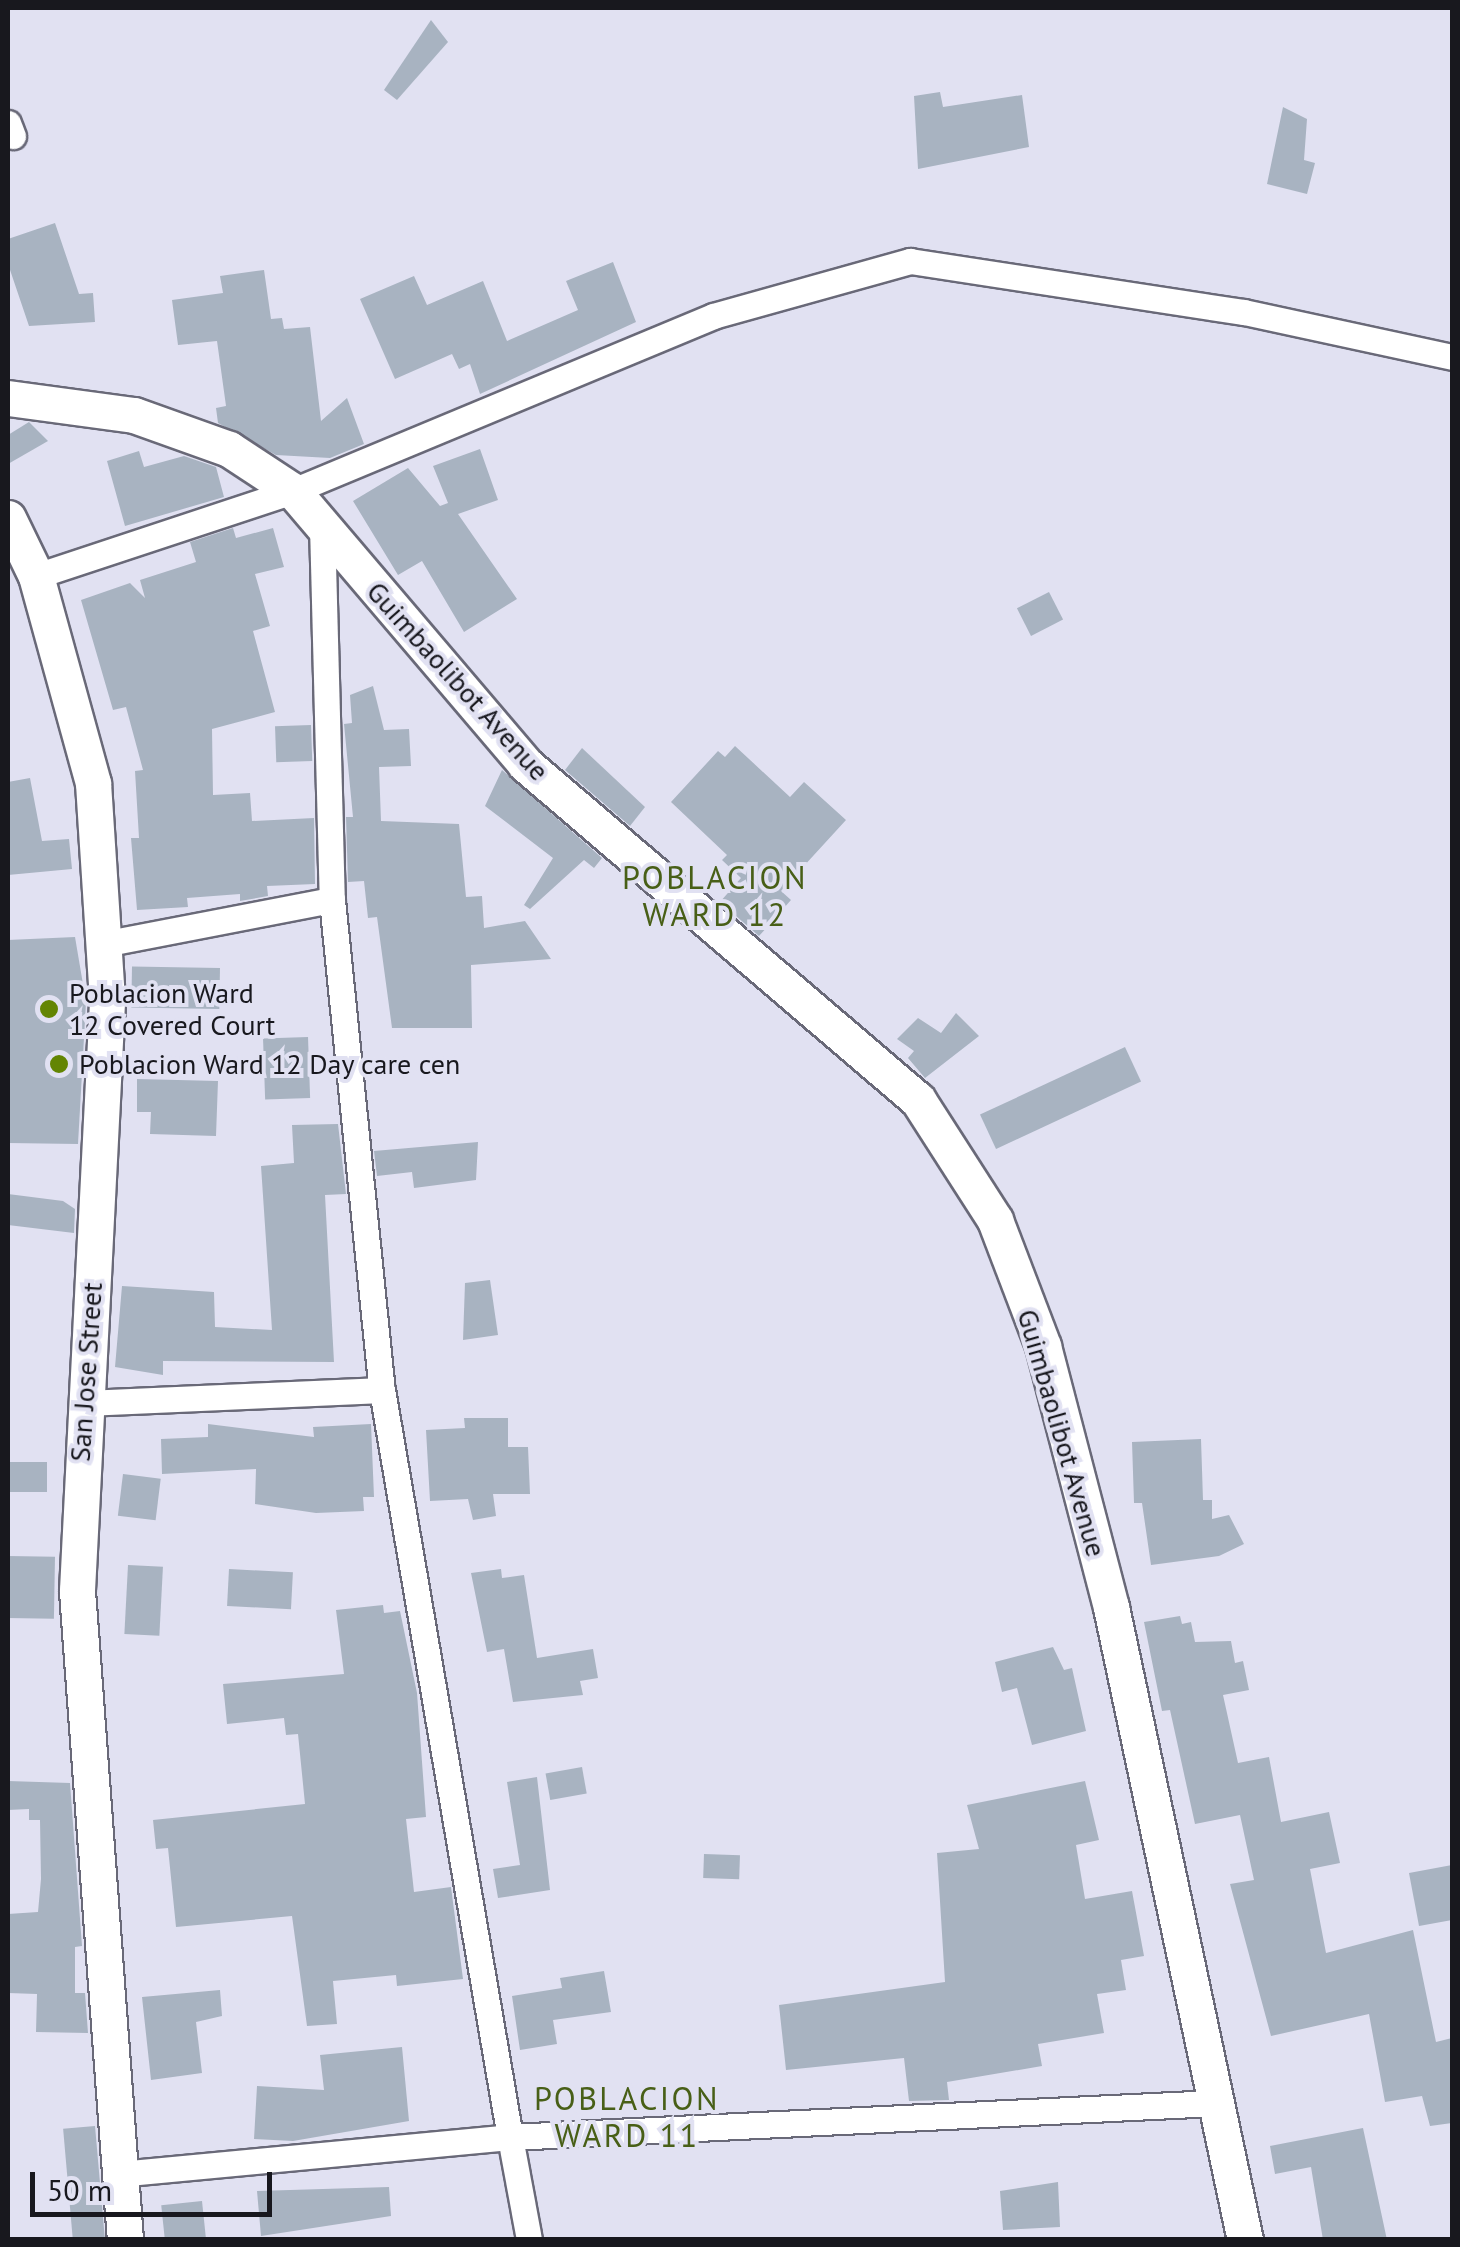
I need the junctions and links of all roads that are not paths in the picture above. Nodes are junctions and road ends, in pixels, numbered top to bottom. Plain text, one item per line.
1 (1452, 357) edge
2 (8, 398) edge
3 (294, 491) junction
4 (8, 518) edge
5 (322, 525) junction
6 (36, 576) junction
7 (332, 900) junction
8 (103, 944) junction
9 (382, 1390) junction
10 (86, 1403) junction
11 (1214, 2103) junction
12 (510, 2137) junction
13 (119, 2174) junction
14 (126, 2240) edge
15 (529, 2240) edge
16 (1246, 2240) edge

1 - 3 street
2 - 3 street, Guimbaolibot Avenue
3 - 5 street, Guimbaolibot Avenue
3 - 6 street
4 - 6 street, San Jose Street
5 - 7 street
5 - 11 street, Guimbaolibot Avenue
6 - 8 street, San Jose Street
7 - 8 street
7 - 9 street
8 - 10 street, San Jose Street
9 - 10 street
9 - 12 street
10 - 13 street, San Jose Street
11 - 12 street
11 - 16 street, Guimbaolibot Avenue
12 - 13 street
12 - 15 street
13 - 14 street, San Jose Street

